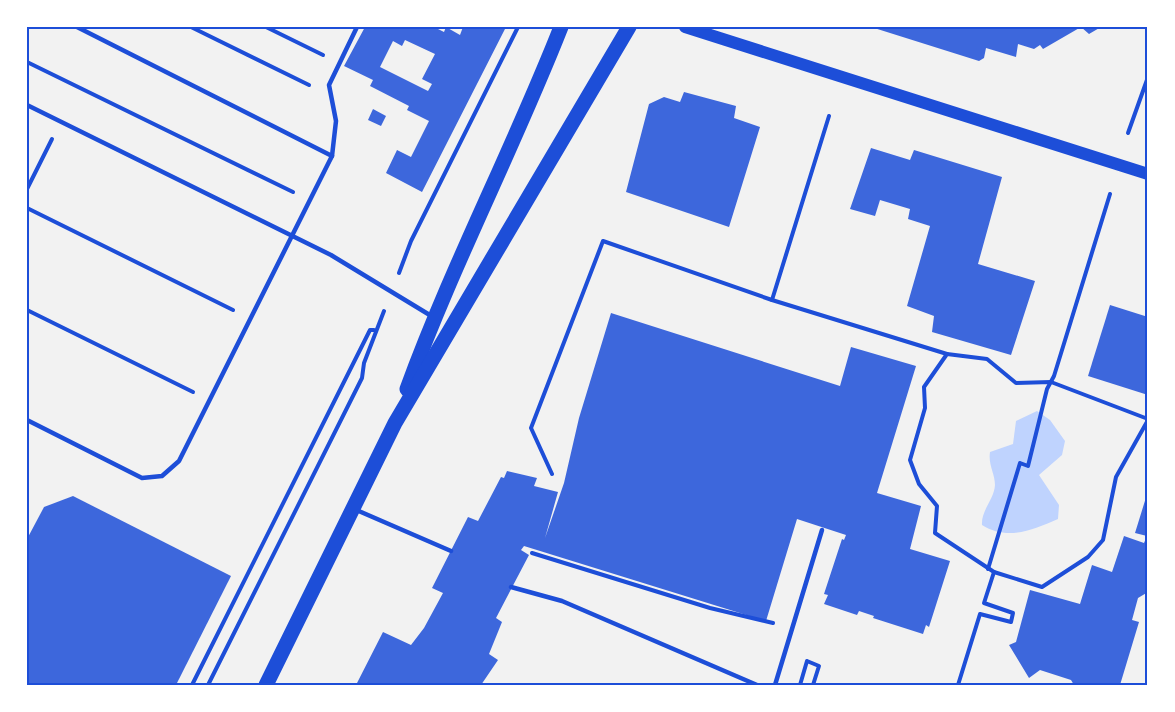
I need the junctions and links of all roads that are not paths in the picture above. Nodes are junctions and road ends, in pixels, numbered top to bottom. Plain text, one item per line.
1 (77, 27) edge
2 (357, 27) edge
3 (561, 27) edge
4 (629, 27) edge
5 (685, 27) edge
6 (27, 105) edge
7 (332, 156) junction
8 (1148, 174) edge
9 (292, 238) junction
10 (433, 317) junction
11 (27, 420) edge
12 (395, 423) junction
13 (354, 509) junction
14 (822, 530) dead end
15 (451, 551) dead end
16 (511, 587) dead end
17 (266, 685) edge
18 (757, 685) edge
19 (775, 685) edge

1 - 7 lane
2 - 7 lane
3 - 10 main road
4 - 12 main road
5 - 8 main road
6 - 9 lane
7 - 9 lane
9 - 10 lane
9 - 11 lane
10 - 12 main road
12 - 13 main road
13 - 15 lane
13 - 17 main road
14 - 19 lane
16 - 18 lane

